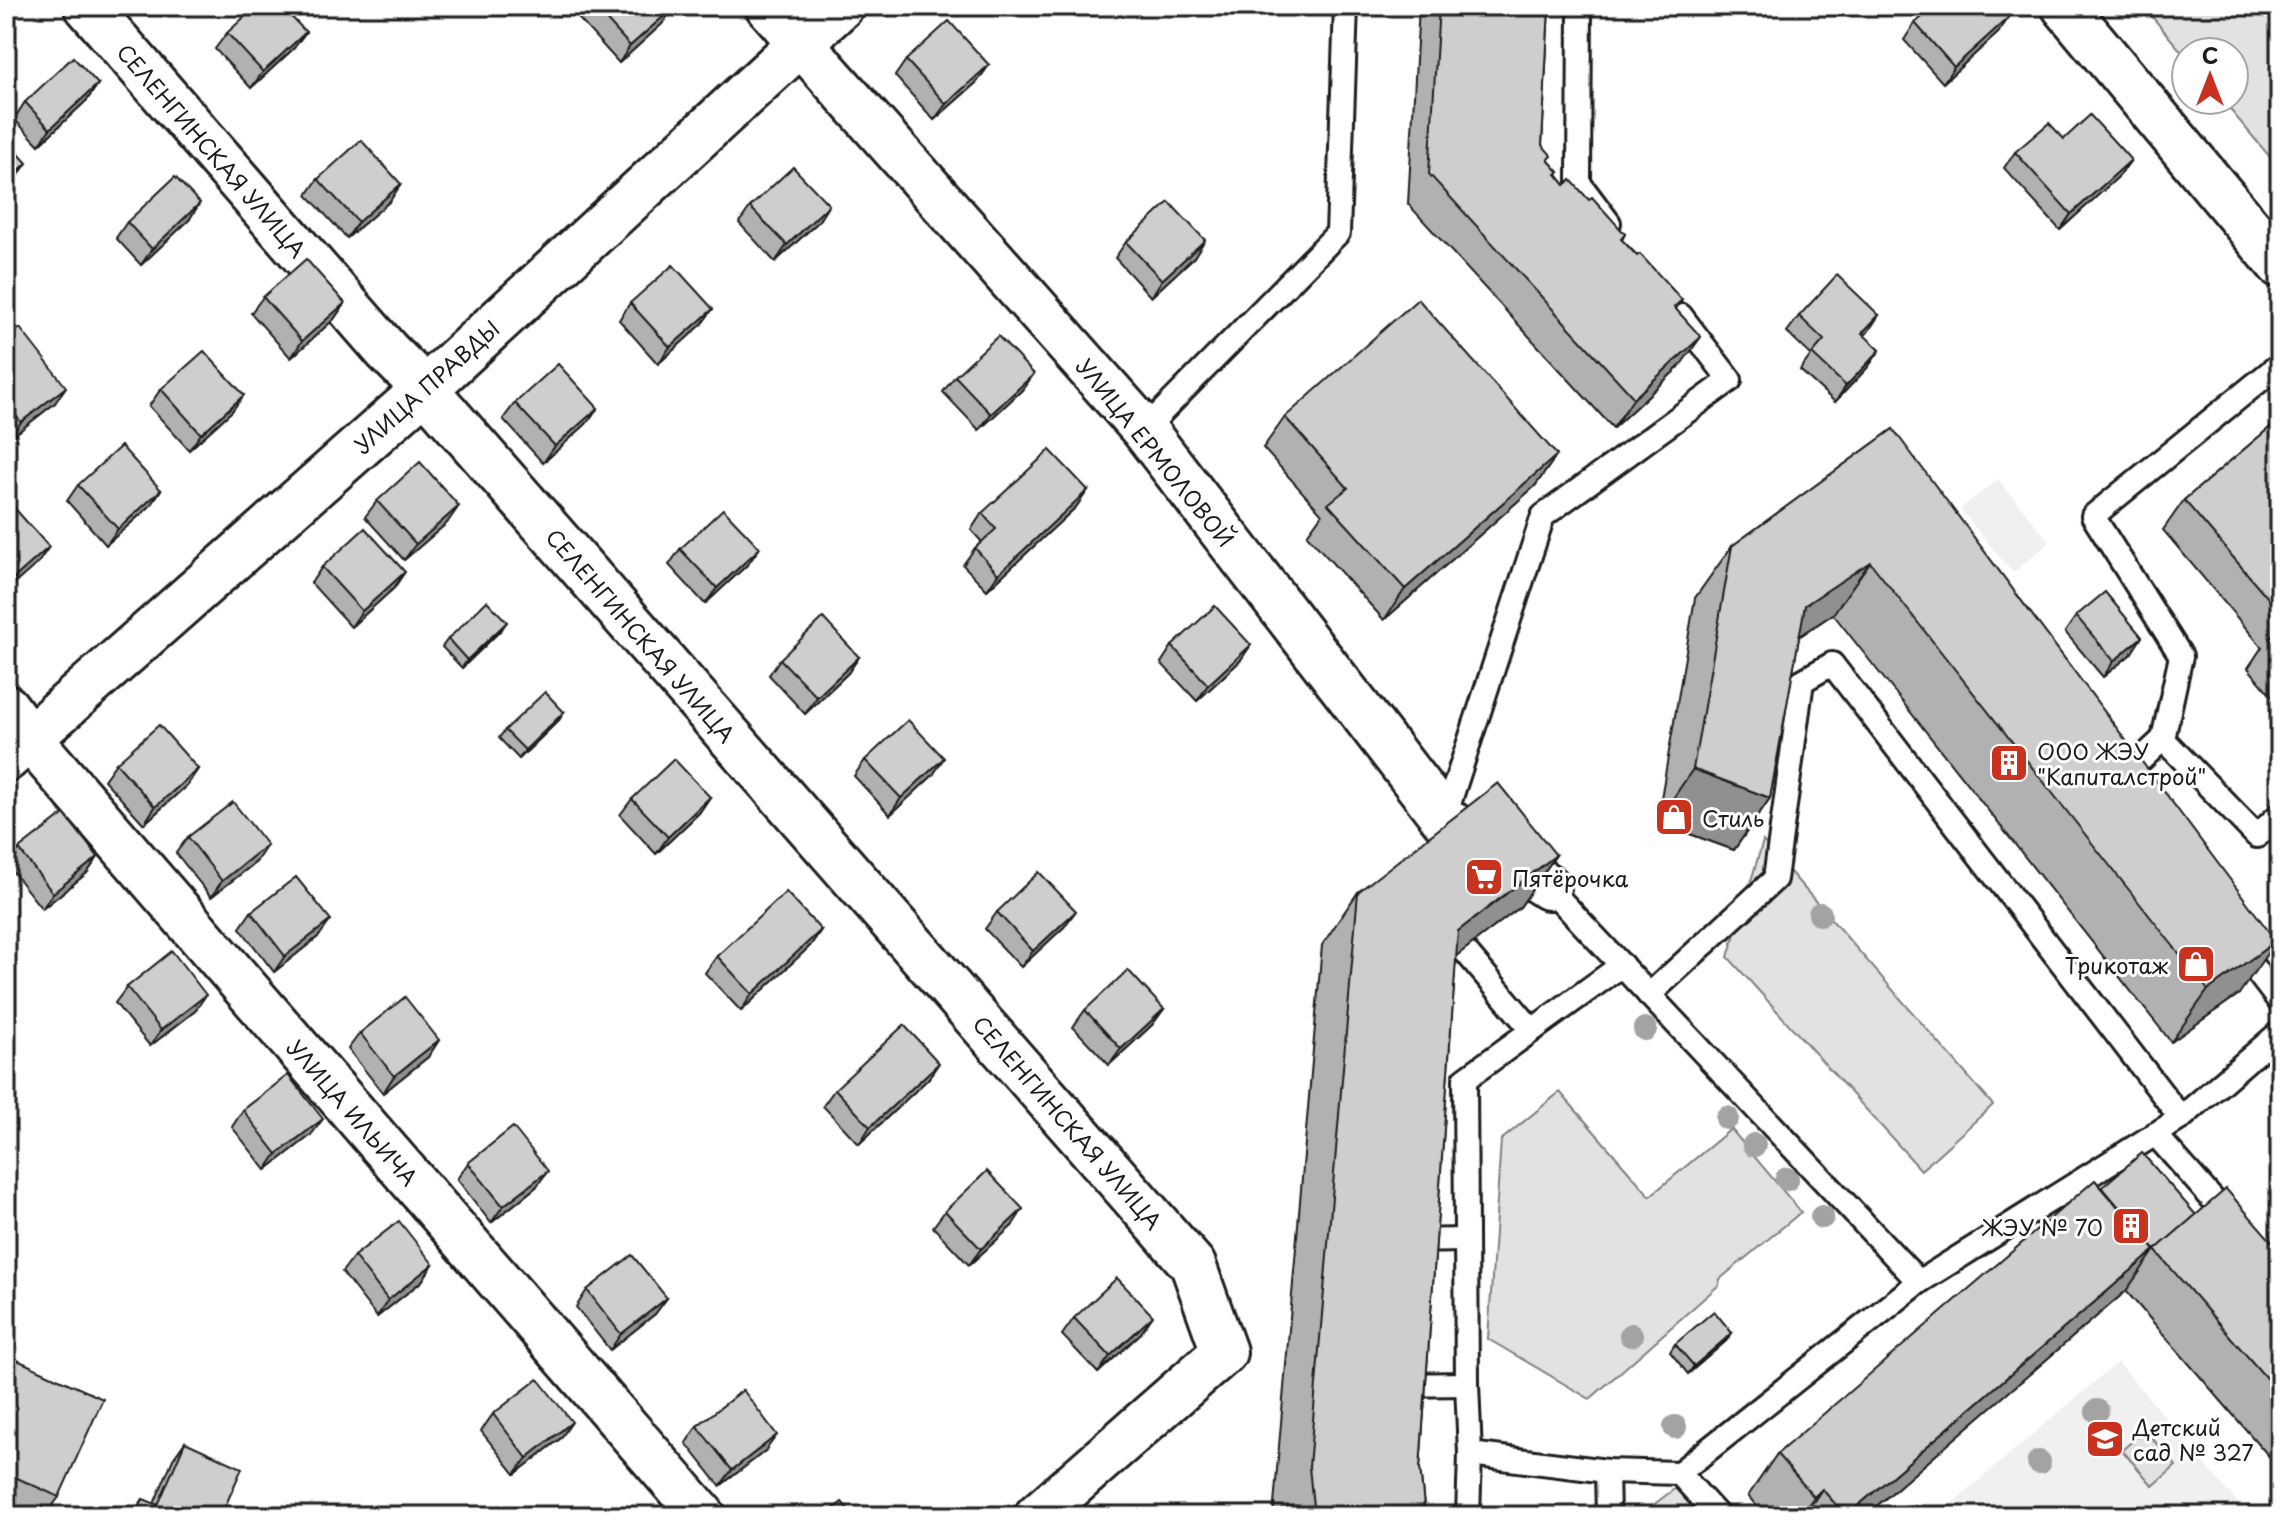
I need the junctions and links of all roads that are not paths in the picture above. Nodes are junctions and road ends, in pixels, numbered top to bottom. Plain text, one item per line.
1 (87, 6) edge
2 (768, 6) edge
3 (841, 6) edge
4 (1346, 6) edge
5 (1580, 6) edge
6 (2064, 6) edge
7 (800, 42) junction
8 (1626, 245) edge
9 (2280, 265) edge
10 (1664, 294) edge
11 (2280, 364) edge
12 (425, 389) junction
13 (1144, 430) junction
14 (14, 735) edge
15 (2163, 739) junction
16 (2116, 783) edge
17 (2280, 814) edge
18 (1444, 819) junction
19 (1548, 887) joint
20 (2221, 924) edge
21 (1464, 950) edge
22 (1622, 965) junction
23 (1649, 995) junction
24 (2280, 1002) edge
25 (1532, 1030) junction
26 (2280, 1032) edge
27 (2181, 1118) junction
28 (2155, 1134) junction
29 (1466, 1240) junction
30 (1403, 1241) edge
31 (2249, 1241) edge
32 (1919, 1282) junction
33 (1467, 1384) junction
34 (1393, 1385) edge
35 (1470, 1454) junction
36 (1607, 1471) junction
37 (1679, 1473) junction
38 (703, 1516) edge
39 (1037, 1516) edge
40 (1468, 1516) edge
41 (1608, 1516) edge
42 (1718, 1516) edge

1 - 12 street, СЕЛЕНГИНСКАЯ УЛИЦА
2 - 7 street, УЛИЦА ЕРМОЛОВОЙ
3 - 7 street, УЛИЦА ПРАВДЫ
4 - 13 lane
5 - 8 lane
6 - 9 street
7 - 12 street, УЛИЦА ПРАВДЫ
7 - 13 street, УЛИЦА ЕРМОЛОВОЙ
10 - 18 lane
11 - 15 lane
12 - 14 street, УЛИЦА ПРАВДЫ
12 - 39 street, СЕЛЕНГИНСКАЯ УЛИЦА
13 - 18 street, УЛИЦА ЕРМОЛОВОЙ
14 - 38 street, УЛИЦА ИЛЬИЧА
15 - 16 lane
15 - 17 lane
18 - 19 street, УЛИЦА ЕРМОЛОВОЙ
19 - 22 lane
20 - 24 lane
21 - 25 lane
22 - 23 lane
22 - 25 lane
23 - 27 lane
23 - 32 lane
25 - 29 lane
26 - 27 lane
27 - 28 lane
28 - 31 lane
28 - 32 lane
29 - 30 lane
29 - 33 lane
32 - 37 lane
33 - 34 lane
33 - 35 lane
35 - 36 lane
35 - 40 lane
36 - 37 lane
36 - 41 lane
37 - 42 lane

